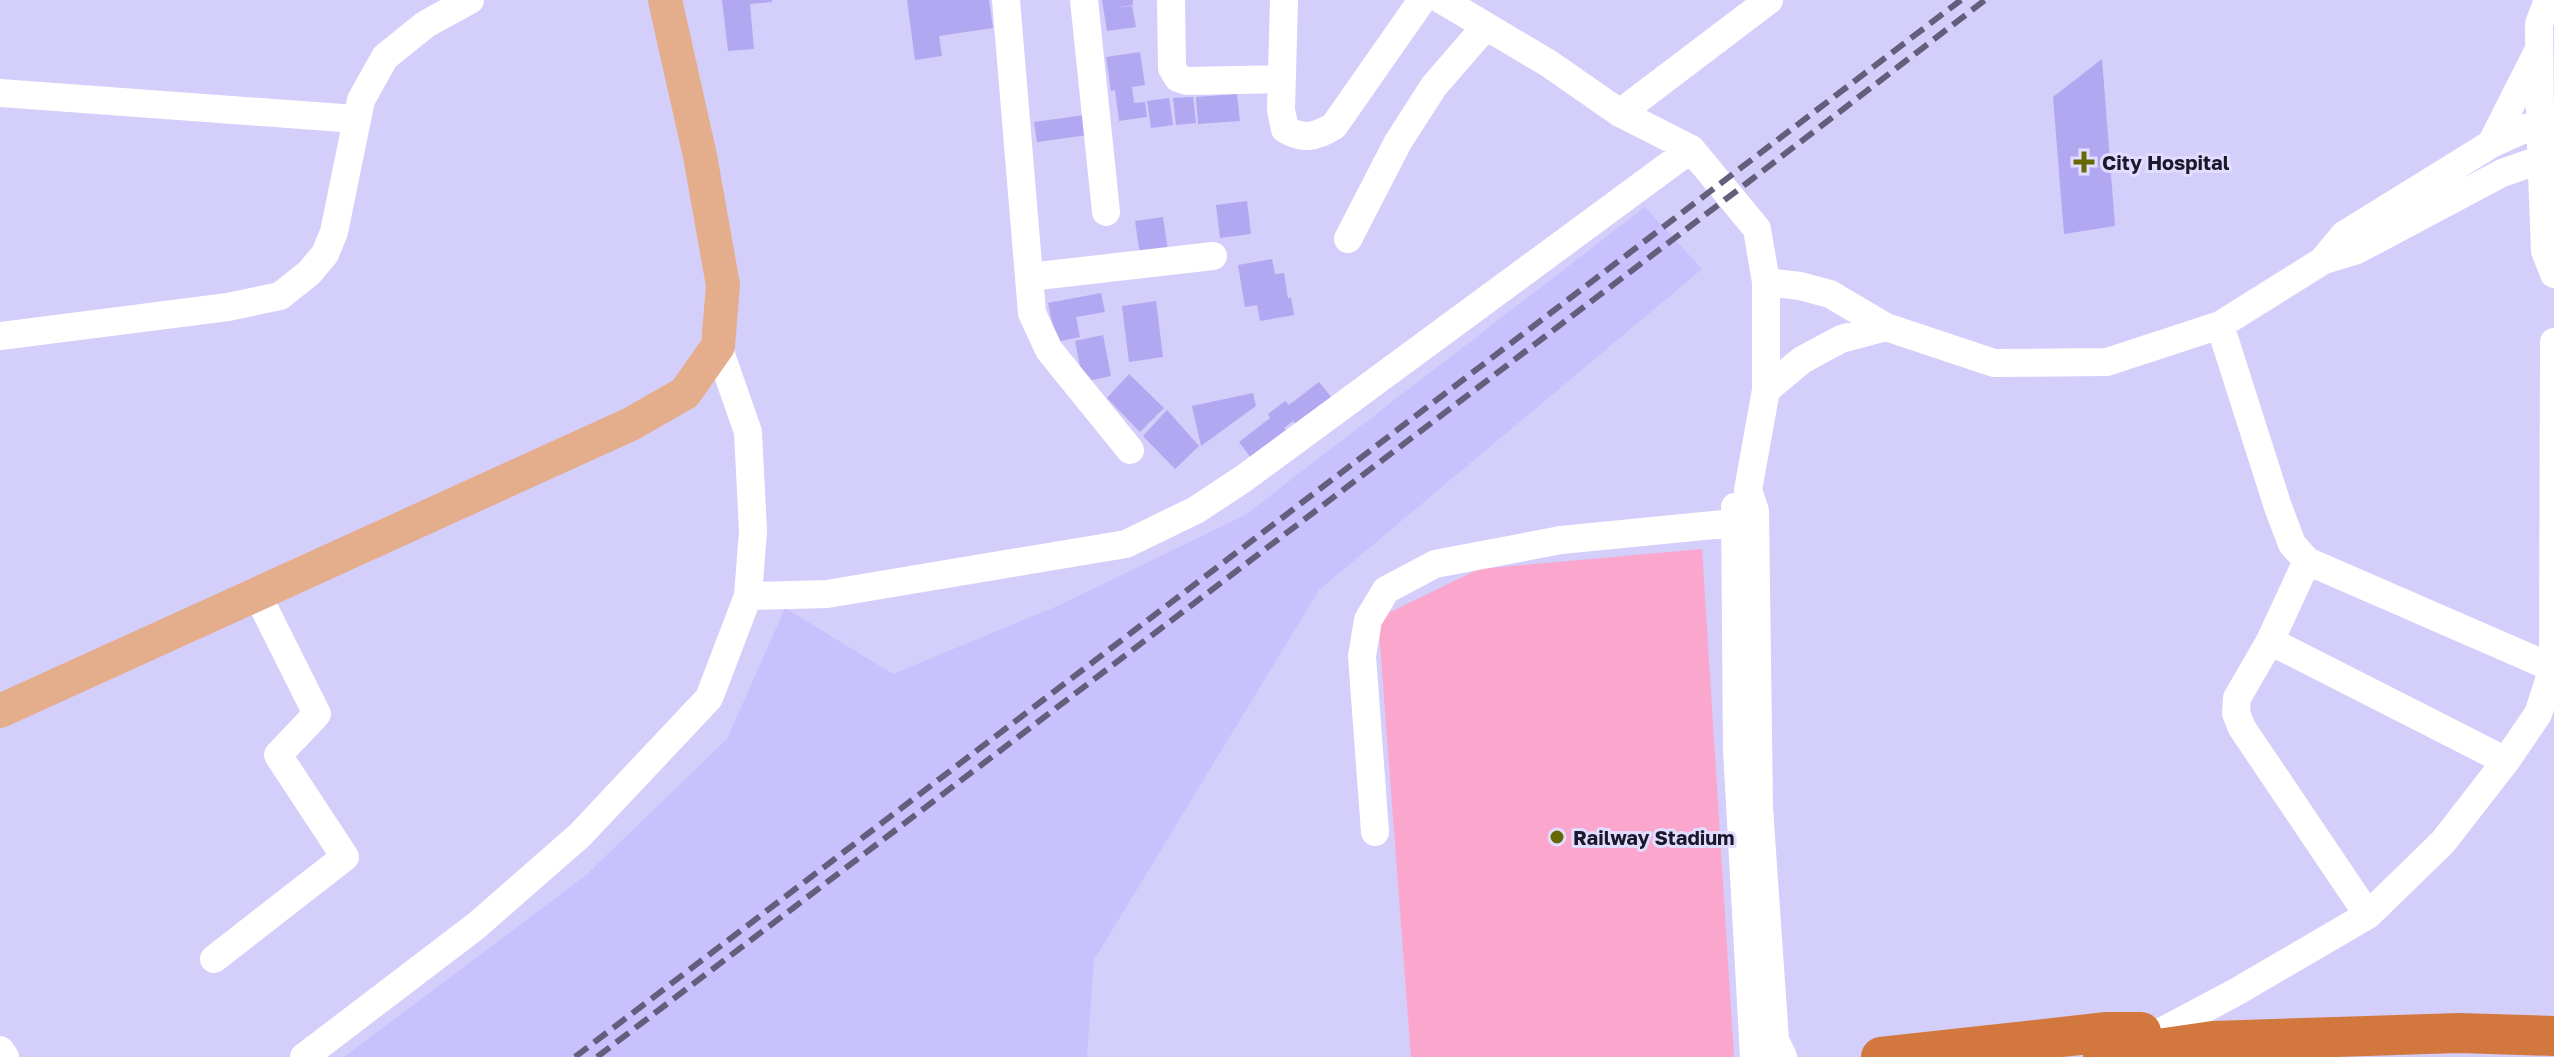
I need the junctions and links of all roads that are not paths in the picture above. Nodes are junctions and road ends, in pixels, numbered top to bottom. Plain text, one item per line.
1 (470, 0) edge
2 (665, 0) edge
3 (1006, 0) edge
4 (1084, 0) edge
5 (1171, 0) edge
6 (1284, 0) edge
7 (1422, 0) edge
8 (1442, 0) edge
9 (1769, 0) edge
10 (2550, 5) edge
11 (1486, 26) junction
12 (2539, 47) junction
13 (1282, 79) junction
14 (0, 93) edge
15 (1620, 113) junction
16 (356, 119) junction
17 (2547, 120) edge
18 (2491, 144) junction
19 (1691, 149) junction
20 (2548, 156) edge
21 (1106, 212) dead end
22 (1348, 239) dead end
23 (1213, 256) dead end
24 (2324, 260) junction
25 (2554, 274) edge
26 (1029, 277) junction
27 (1766, 282) junction
28 (2220, 325) junction
29 (1886, 327) junction
30 (0, 336) edge
31 (2554, 342) edge
32 (718, 346) junction
33 (1766, 390) junction
34 (1130, 450) dead end
35 (1748, 490) junction
36 (1734, 523) junction
37 (2307, 561) junction
38 (257, 594) junction
39 (748, 596) junction
40 (2270, 641) junction
41 (2553, 668) edge
42 (0, 711) edge
43 (2546, 717) edge
44 (2506, 761) junction
45 (1375, 832) dead end
46 (2368, 915) junction
47 (214, 959) dead end
48 (2554, 1036) edge
49 (2156, 1042) junction
50 (0, 1050) edge
51 (5, 1057) edge
52 (304, 1057) edge
53 (1754, 1057) edge
54 (1783, 1057) edge
55 (1881, 1057) edge
56 (2103, 1057) edge

1 - 16 street
2 - 32 main road
3 - 26 street
4 - 21 street
5 - 13 street
6 - 13 street
7 - 13 street
8 - 11 street
9 - 15 street
10 - 12 street
11 - 15 street
11 - 22 street
12 - 17 street
12 - 18 street
14 - 16 street
15 - 19 street
16 - 30 street
17 - 18 street
17 - 20 street
18 - 24 street
19 - 27 street
19 - 39 street
20 - 24 street
20 - 25 street
23 - 26 street
24 - 28 street
26 - 34 street
27 - 29 street
27 - 33 street
28 - 29 street
28 - 37 street
29 - 33 street
31 - 41 street
32 - 38 main road
32 - 39 street
33 - 35 street
35 - 36 street
35 - 54 street
36 - 45 street
36 - 53 street
37 - 40 street
37 - 41 street
38 - 42 main road
38 - 47 street
39 - 52 street
40 - 44 street
40 - 46 street
41 - 43 street
43 - 44 street
44 - 46 street
46 - 49 street
48 - 49 highway
49 - 55 highway
49 - 56 highway
50 - 51 street

